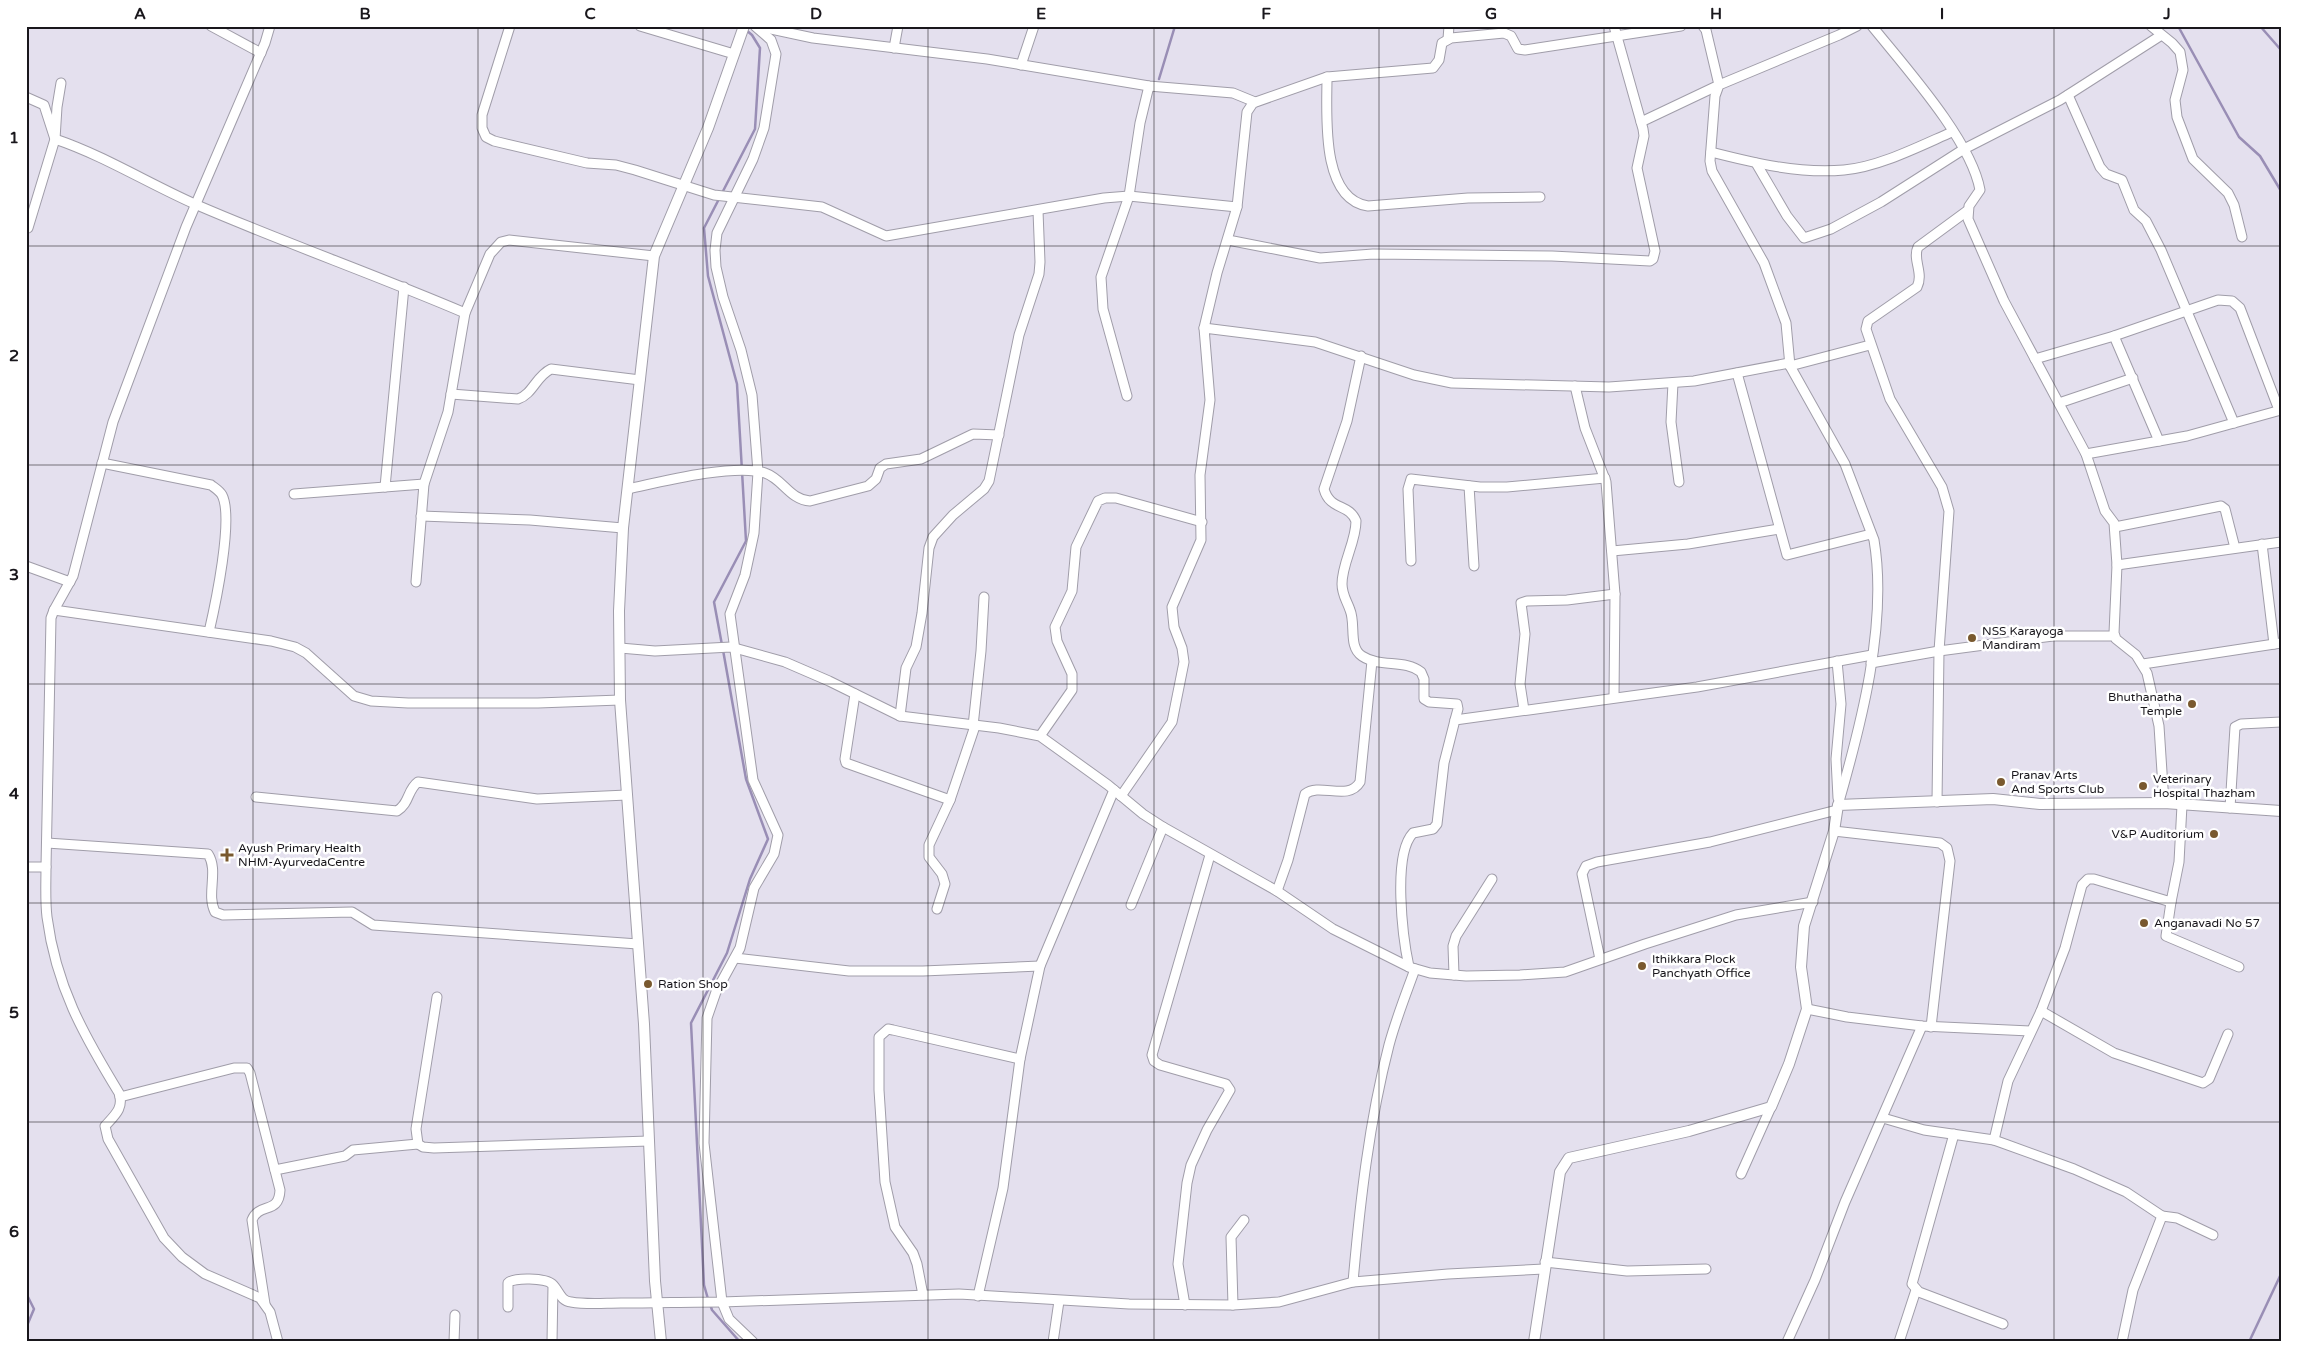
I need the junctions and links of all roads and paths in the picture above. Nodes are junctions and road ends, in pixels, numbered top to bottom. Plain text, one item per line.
1 (211, 26) edge
2 (270, 26) edge
3 (510, 26) edge
4 (640, 26) edge
5 (756, 26) edge
6 (898, 26) edge
7 (1034, 26) edge
8 (1449, 26) edge
9 (1614, 26) edge
10 (1682, 26) edge
11 (1857, 26) edge
12 (1872, 26) edge
13 (2150, 26) edge
14 (1704, 27) edge
15 (743, 30) edge
16 (1616, 36) junction
17 (2160, 36) junction
18 (1448, 39) junction
19 (894, 48) junction
20 (261, 53) junction
21 (734, 54) junction
22 (1021, 65) junction
23 (1327, 77) junction
24 (61, 83) dead end
25 (1720, 85) junction
26 (1149, 86) junction
27 (2068, 95) junction
28 (26, 97) edge
29 (1255, 102) junction
30 (1641, 122) junction
31 (1952, 132) junction
32 (55, 139) junction
33 (1964, 149) junction
34 (1711, 152) junction
35 (1756, 163) junction
36 (683, 186) junction
37 (1130, 196) junction
38 (731, 197) junction
39 (1540, 197) dead end
40 (196, 204) junction
41 (1237, 207) junction
42 (1038, 211) junction
43 (1967, 211) junction
44 (28, 228) dead end
45 (2242, 237) dead end
46 (1228, 240) junction
47 (654, 256) junction
48 (404, 287) junction
49 (2187, 310) junction
50 (465, 313) junction
51 (1204, 328) junction
52 (2114, 336) junction
53 (1870, 345) junction
54 (1361, 356) junction
55 (2035, 359) junction
56 (1790, 365) junction
57 (1737, 373) junction
58 (2132, 378) junction
59 (640, 380) junction
60 (1673, 383) junction
61 (1575, 386) junction
62 (451, 394) junction
63 (1127, 396) dead end
64 (2058, 403) junction
65 (2280, 410) edge
66 (2234, 422) junction
67 (999, 435) junction
68 (2159, 441) junction
69 (2086, 454) junction
70 (102, 463) junction
71 (756, 471) junction
72 (1605, 478) junction
73 (1679, 482) dead end
74 (424, 484) junction
75 (1469, 486) junction
76 (385, 487) junction
77 (628, 489) junction
78 (294, 494) dead end
79 (421, 516) junction
80 (1202, 522) junction
81 (624, 528) junction
82 (2115, 528) junction
83 (1779, 529) junction
84 (1871, 534) junction
85 (2281, 542) edge
86 (2262, 544) junction
87 (2235, 548) junction
88 (1612, 551) junction
89 (1411, 561) dead end
90 (2117, 565) junction
91 (26, 566) edge
92 (1474, 566) dead end
93 (70, 582) junction
94 (416, 582) dead end
95 (1615, 594) junction
96 (984, 597) dead end
97 (54, 610) junction
98 (209, 632) junction
99 (2114, 636) junction
100 (2277, 643) edge
101 (620, 648) junction
102 (734, 648) junction
103 (1939, 651) junction
104 (1872, 659) junction
105 (1372, 661) junction
106 (1837, 661) junction
107 (2143, 664) junction
108 (854, 694) junction
109 (1614, 697) junction
110 (620, 700) junction
111 (1524, 710) junction
112 (900, 716) junction
113 (1455, 720) junction
114 (2281, 722) edge
115 (974, 726) junction
116 (1040, 736) junction
117 (1117, 793) junction
118 (627, 795) junction
119 (256, 797) dead end
120 (950, 800) junction
121 (1937, 802) junction
122 (2164, 803) junction
123 (2182, 805) junction
124 (1838, 808) junction
125 (2230, 808) junction
126 (2281, 811) edge
127 (1164, 827) junction
128 (1834, 831) junction
129 (47, 844) junction
130 (1210, 855) junction
131 (26, 867) edge
132 (46, 867) junction
133 (1492, 879) dead end
134 (1277, 891) junction
135 (1812, 902) junction
136 (2171, 902) junction
137 (1131, 905) dead end
138 (937, 909) dead end
139 (638, 944) junction
140 (735, 958) junction
141 (1600, 959) junction
142 (1040, 966) junction
143 (1412, 968) junction
144 (2238, 968) dead end
145 (1454, 975) junction
146 (437, 997) dead end
147 (1807, 1009) junction
148 (2041, 1011) junction
149 (1926, 1026) junction
150 (2030, 1031) junction
151 (2228, 1034) dead end
152 (1020, 1059) junction
153 (120, 1097) junction
154 (1771, 1107) junction
155 (1883, 1118) junction
156 (1954, 1134) junction
157 (1994, 1140) junction
158 (649, 1141) junction
159 (418, 1144) junction
160 (275, 1170) junction
161 (1742, 1174) dead end
162 (2162, 1216) junction
163 (1244, 1220) dead end
164 (2213, 1235) dead end
165 (1545, 1266) junction
166 (1706, 1269) dead end
167 (1353, 1282) junction
168 (553, 1286) junction
169 (1916, 1290) junction
170 (922, 1295) junction
171 (978, 1296) junction
172 (1059, 1300) junction
173 (720, 1302) junction
174 (658, 1303) junction
175 (265, 1304) junction
176 (1185, 1305) junction
177 (1233, 1305) junction
178 (508, 1307) dead end
179 (455, 1315) dead end
180 (2003, 1324) dead end
181 (278, 1342) edge
182 (454, 1342) edge
183 (552, 1342) edge
184 (661, 1342) edge
185 (753, 1342) edge
186 (1053, 1342) edge
187 (1534, 1342) edge
188 (1787, 1342) edge
189 (1899, 1342) edge
190 (2122, 1342) edge

1 - 20 street
2 - 20 street
3 - 36 street
4 - 21 street
5 - 19 street
5 - 38 street
6 - 19 street
7 - 22 street
8 - 18 street
9 - 16 street
10 - 16 street
11 - 25 street
12 - 31 street
13 - 17 street
14 - 25 street
15 - 21 street
16 - 18 street
16 - 30 street
17 - 27 street
17 - 45 street
18 - 23 street
19 - 22 street
20 - 40 street
21 - 36 street
22 - 26 street
23 - 29 street
23 - 39 street
24 - 32 street
25 - 30 street
25 - 34 street
26 - 29 street
26 - 37 street
27 - 33 street
27 - 49 street
28 - 32 street
29 - 41 street
30 - 46 street
31 - 33 street
31 - 35 street
32 - 40 street
32 - 44 street
33 - 35 street
33 - 43 street
34 - 35 street
34 - 56 street
36 - 38 street
36 - 47 street
37 - 41 street
37 - 42 street
37 - 63 street
38 - 42 street
38 - 71 street
40 - 48 street
40 - 70 street
41 - 46 street
42 - 67 street
43 - 53 street
43 - 55 street
46 - 51 street
47 - 50 street
47 - 59 street
48 - 50 street
48 - 76 street
49 - 52 street
49 - 65 street
49 - 66 street
50 - 62 street
51 - 54 street
51 - 80 street
52 - 55 street
52 - 58 street
53 - 56 street
53 - 103 street
54 - 61 street
54 - 105 street
55 - 64 street
56 - 57 street
56 - 84 street
57 - 60 street
57 - 83 street
58 - 64 street
58 - 68 street
59 - 62 street
59 - 77 street
60 - 61 street
60 - 73 street
61 - 72 street
62 - 74 street
64 - 69 street
65 - 66 street
66 - 68 street
67 - 71 street
67 - 112 street
68 - 69 street
69 - 82 street
70 - 93 street
70 - 98 street
71 - 77 street
71 - 102 street
72 - 75 street
72 - 88 street
74 - 76 street
74 - 79 street
75 - 89 street
75 - 92 street
76 - 78 street
77 - 81 street
79 - 81 street
79 - 94 street
80 - 116 street
80 - 117 street
81 - 101 street
82 - 87 street
82 - 90 street
83 - 84 street
83 - 88 street
84 - 104 street
85 - 86 street
86 - 87 street
86 - 100 street
87 - 90 street
88 - 95 street
90 - 99 street
91 - 93 street
93 - 97 street
95 - 109 street
95 - 111 street
96 - 115 street
97 - 98 street
97 - 129 street
98 - 110 street
99 - 103 street
99 - 107 street
100 - 107 street
101 - 102 street
101 - 110 street
102 - 108 street
102 - 140 street
103 - 104 street
103 - 121 street
104 - 106 street
104 - 124 street
105 - 113 street
105 - 134 street
106 - 109 street
106 - 124 street
107 - 122 street
108 - 112 street
108 - 120 street
109 - 111 street
110 - 118 street
111 - 113 street
112 - 115 street
113 - 143 street
114 - 125 street
115 - 116 street
115 - 120 street
116 - 117 street
117 - 127 street
117 - 142 street
118 - 119 street
118 - 139 street
120 - 138 street
121 - 122 street
121 - 124 street
122 - 123 street
123 - 125 street
123 - 136 street
124 - 128 street
124 - 141 street
125 - 126 street
127 - 130 street
127 - 137 street
128 - 135 street
128 - 149 street
129 - 132 street
129 - 139 street
130 - 134 street
130 - 176 street
131 - 132 street
132 - 153 street
133 - 145 street
134 - 143 street
135 - 141 street
135 - 147 street
136 - 144 street
136 - 148 street
139 - 158 street
140 - 142 street
140 - 173 street
141 - 145 street
142 - 152 street
143 - 145 street
143 - 167 street
146 - 159 street
147 - 149 street
147 - 154 street
148 - 150 street
148 - 151 street
149 - 150 street
149 - 155 street
150 - 157 street
152 - 170 street
152 - 171 street
153 - 160 street
153 - 175 street
154 - 161 street
154 - 165 street
155 - 156 street
155 - 188 street
156 - 157 street
156 - 169 street
157 - 162 street
158 - 159 street
158 - 174 street
159 - 160 street
160 - 175 street
162 - 164 street
162 - 190 street
163 - 177 street
165 - 166 street
165 - 167 street
165 - 187 street
167 - 177 street
168 - 174 street
168 - 178 street
168 - 183 street
169 - 180 street
169 - 189 street
170 - 171 street
170 - 173 street
171 - 172 street
172 - 176 street
172 - 186 street
173 - 174 street
173 - 185 street
174 - 184 street
175 - 181 street
176 - 177 street
179 - 182 street

